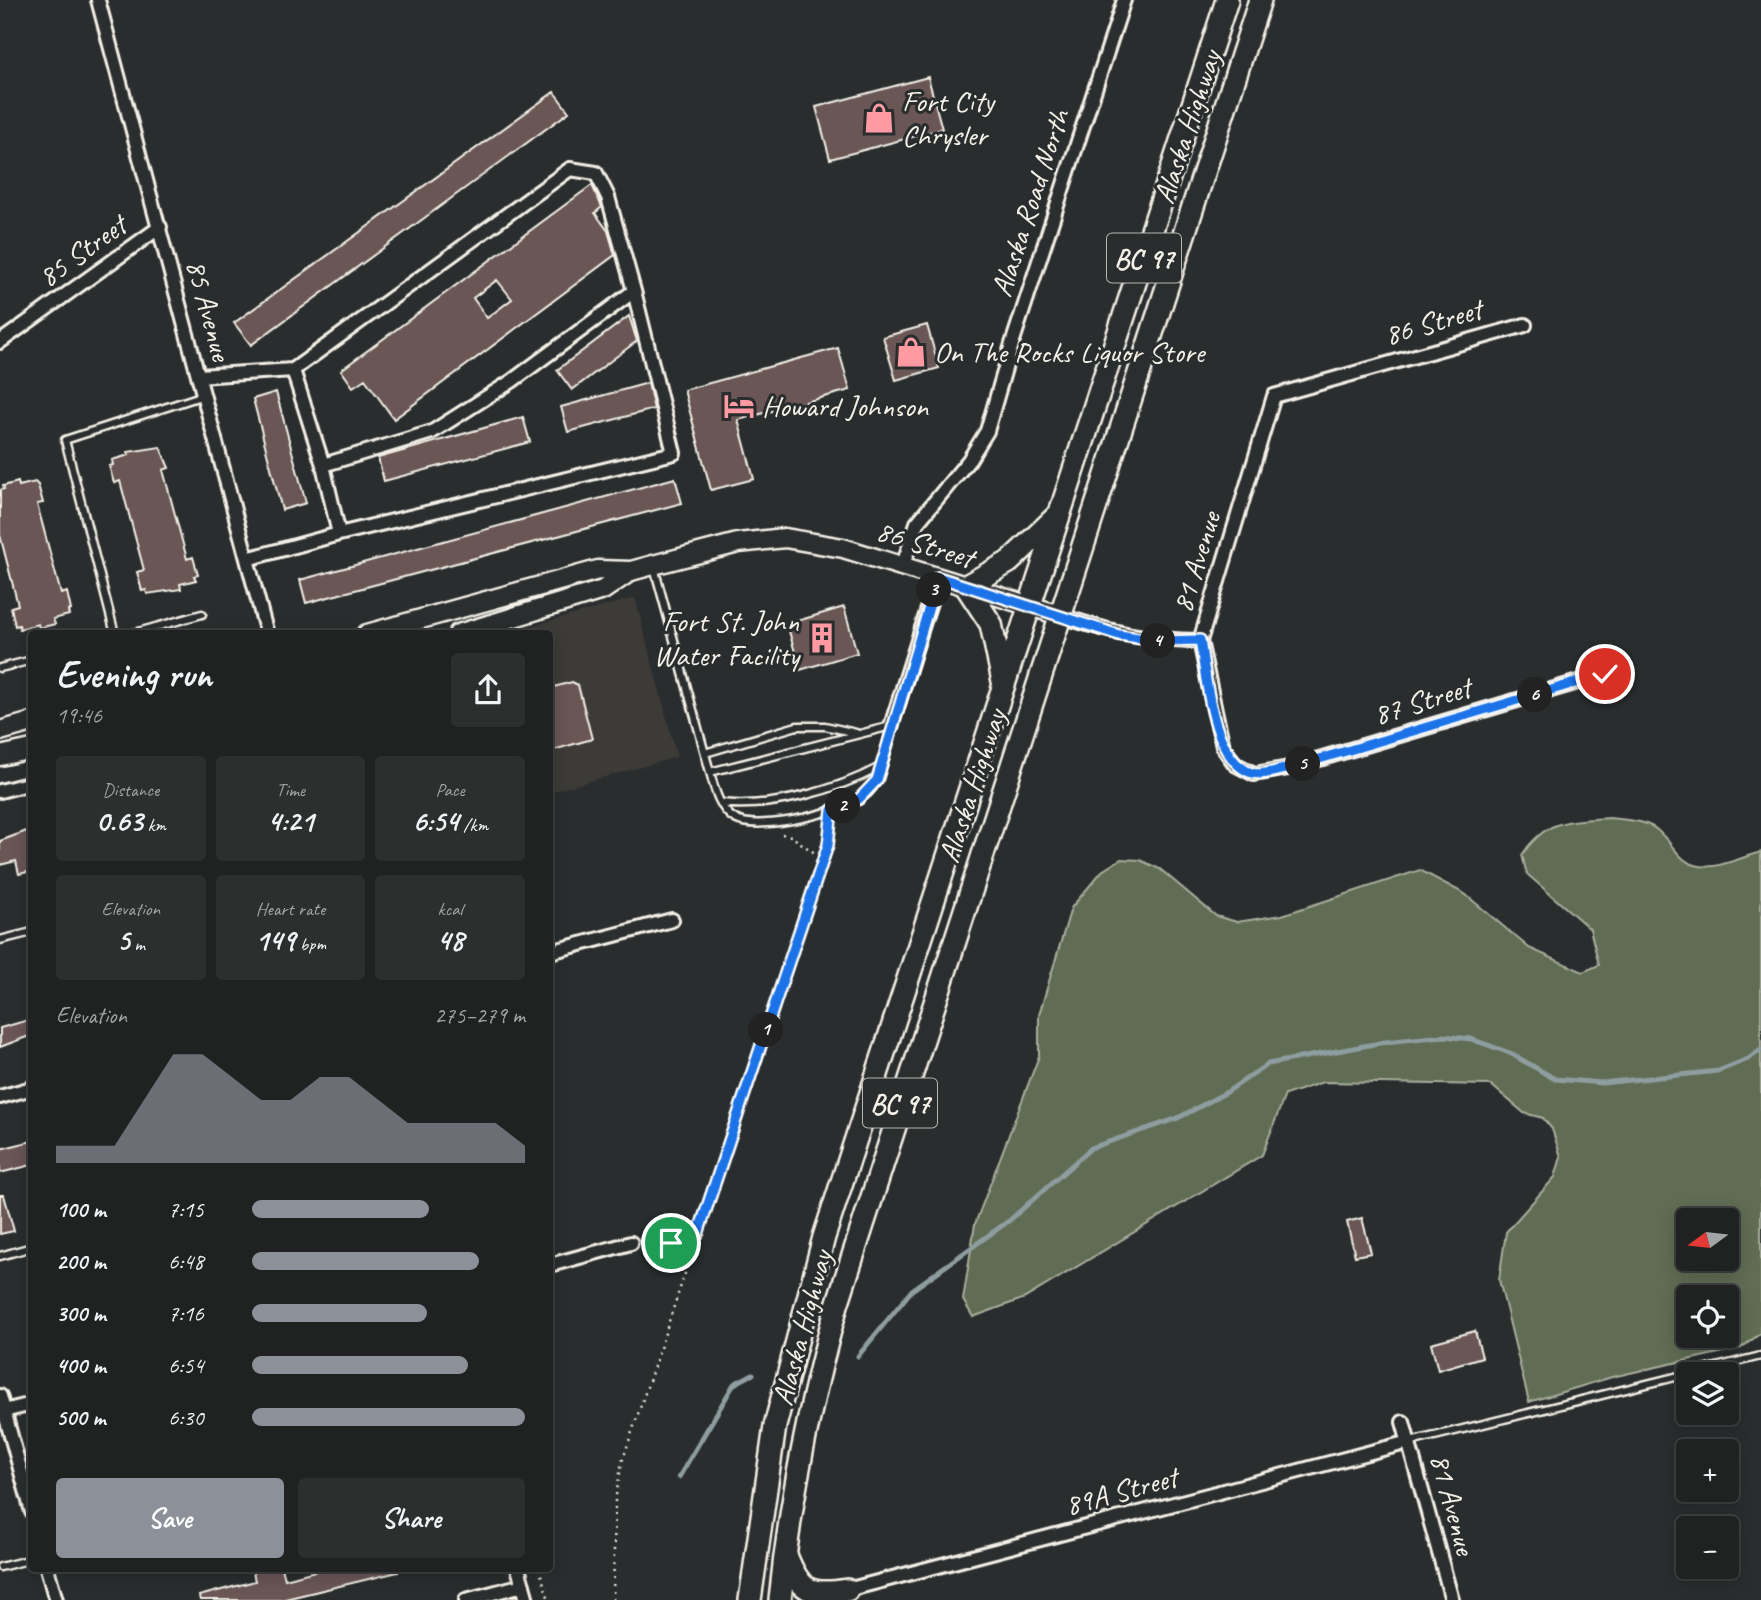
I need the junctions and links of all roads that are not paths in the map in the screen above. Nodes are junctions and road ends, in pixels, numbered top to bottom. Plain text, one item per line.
1 (98, 0) edge
2 (1124, 0) edge
3 (1227, 0) edge
4 (1260, 0) edge
5 (160, 227) junction
6 (634, 292) junction
7 (1525, 325) dead end
8 (0, 342) edge
9 (293, 370) junction
10 (199, 376) junction
11 (204, 395) junction
12 (1275, 396) joint
13 (323, 465) junction
14 (1059, 515) junction
15 (339, 534) junction
16 (247, 559) junction
17 (653, 565) junction
18 (903, 565) junction
19 (631, 571) junction
20 (938, 577) junction
21 (966, 586) junction
22 (1029, 606) junction
23 (202, 614) dead end
24 (1059, 615) junction
25 (114, 630) edge
26 (145, 630) edge
27 (266, 630) edge
28 (381, 630) edge
29 (471, 630) edge
30 (1200, 640) junction
31 (28, 661) edge
32 (0, 668) edge
33 (1605, 674) dead end
34 (1004, 683) junction
35 (28, 723) edge
36 (891, 726) junction
37 (0, 731) edge
38 (860, 734) junction
39 (28, 750) edge
40 (705, 753) junction
41 (0, 756) edge
42 (881, 766) junction
43 (710, 772) junction
44 (1254, 774) joint
45 (28, 784) edge
46 (0, 791) edge
47 (721, 803) junction
48 (672, 920) dead end
49 (28, 933) edge
50 (0, 940) edge
51 (553, 951) edge
52 (28, 1089) edge
53 (0, 1097) edge
54 (631, 1243) road end
55 (28, 1248) edge
56 (0, 1256) edge
57 (553, 1264) edge
58 (1761, 1356) edge
59 (0, 1396) edge
60 (28, 1405) edge
61 (2, 1412) edge
62 (1403, 1422) dead end
63 (1409, 1442) junction
64 (28, 1499) edge
65 (785, 1552) junction
66 (28, 1560) edge
67 (0, 1567) edge
68 (48, 1572) edge
69 (519, 1572) edge
70 (523, 1585) junction
71 (840, 1595) edge
72 (55, 1600) edge
73 (466, 1600) edge
74 (527, 1600) edge
75 (750, 1600) edge
76 (780, 1600) edge
77 (1452, 1600) edge

1 - 5 street, 85 Avenue
2 - 18 street, Alaska Road North
3 - 14 highway, Alaska Highway / BC 97
4 - 24 highway, Alaska Highway / BC 97
5 - 8 street, 85 Street
5 - 10 street, 85 Avenue
6 - 9 street
6 - 13 street
6 - 15 street
7 - 12 street, 86 Street
9 - 10 street
9 - 13 street
10 - 11 street, 85 Avenue
11 - 16 street, 85 Avenue
11 - 25 lane
12 - 30 street, 81 Avenue
13 - 15 street
14 - 21 highway
14 - 22 highway, Alaska Highway / BC 97
15 - 16 street
16 - 27 street, 85 Avenue
17 - 18 main road, 86 Street
17 - 19 main road, 86 Street
17 - 40 lane
18 - 20 main road, 86 Street
19 - 28 main road, 86 Street
19 - 29 main road, 86 Street
20 - 21 main road, 86 Street
20 - 36 street
21 - 22 main road, 86 Street
21 - 34 highway
22 - 24 main road, 86 Street
22 - 34 highway, Alaska Highway / BC 97
23 - 26 lane
24 - 30 street, 86 Street
24 - 65 highway, Alaska Highway / BC 97
30 - 44 street, 81 Avenue
31 - 32 lane
33 - 44 street, 87 Street
34 - 75 highway, Alaska Highway / BC 97
35 - 37 main road
36 - 38 lane
36 - 42 lane
38 - 40 lane
38 - 43 lane
39 - 41 main road
40 - 43 lane
42 - 47 lane
42 - 47 lane
43 - 47 lane
45 - 46 street
48 - 51 street
49 - 50 lane
52 - 53 street
54 - 57 street
55 - 56 lane
58 - 63 lane
59 - 61 street
60 - 61 street
61 - 64 street
62 - 63 street, 81 Avenue
63 - 71 street, 89A Street
63 - 77 street, 81 Avenue
65 - 71 highway
65 - 76 highway, Alaska Highway / BC 97
66 - 67 lane
68 - 72 street
69 - 70 street
70 - 73 street
70 - 74 street

